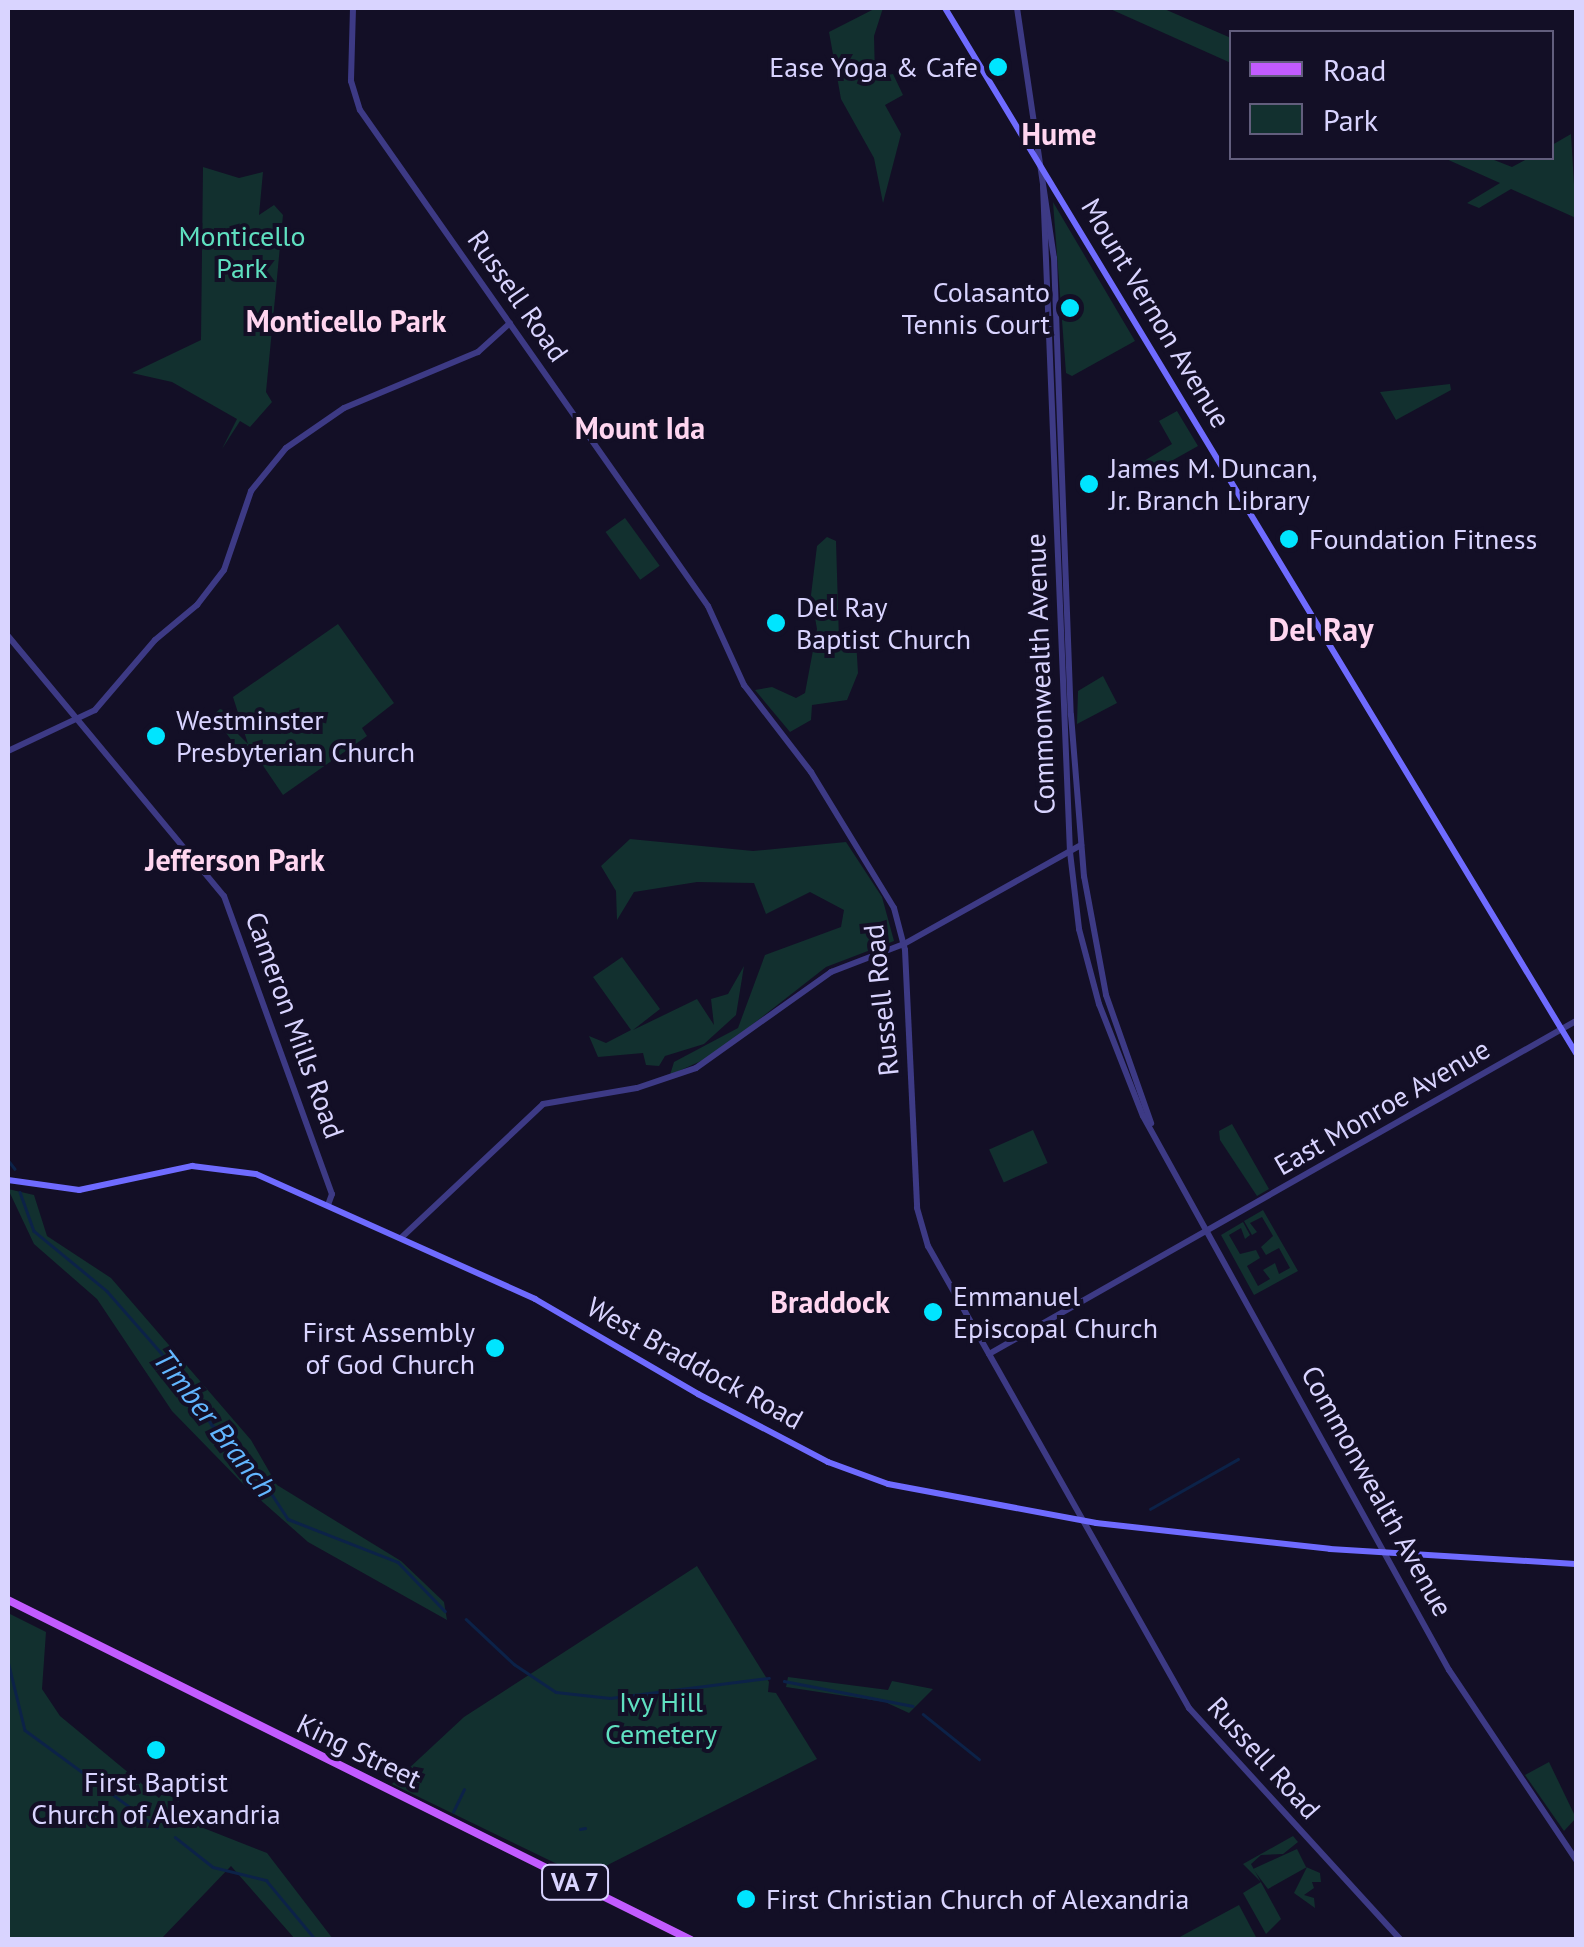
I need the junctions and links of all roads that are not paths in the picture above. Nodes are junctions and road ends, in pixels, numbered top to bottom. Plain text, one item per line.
1 (353, 8) edge
2 (945, 8) edge
3 (1017, 8) edge
4 (1038, 160) junction
5 (1047, 230) junction
6 (510, 324) junction
7 (8, 636) edge
8 (75, 718) junction
9 (8, 751) edge
10 (1081, 845) junction
11 (1070, 852) junction
12 (904, 944) junction
13 (1576, 1021) edge
14 (1562, 1030) junction
15 (1576, 1053) edge
16 (1161, 1147) junction
17 (8, 1180) edge
18 (328, 1205) junction
19 (1209, 1232) junction
20 (401, 1238) junction
21 (988, 1354) junction
22 (1082, 1521) junction
23 (1385, 1552) junction
24 (1576, 1564) edge
25 (8, 1600) edge
26 (1576, 1857) edge
27 (692, 1940) edge
28 (1401, 1940) edge

1 - 6 street, Russell Road
2 - 4 main road, Mount Vernon Avenue
3 - 4 street, Commonwealth Avenue
4 - 5 street, Commonwealth Avenue
4 - 14 main road, Mount Vernon Avenue
5 - 10 street, Commonwealth Avenue
5 - 11 street, Commonwealth Avenue
6 - 8 street
6 - 12 street, Russell Road
7 - 8 street, Cameron Mills Road
8 - 9 street
8 - 18 street, Cameron Mills Road
10 - 11 street
10 - 16 street, Commonwealth Avenue
11 - 12 street
11 - 16 street, Commonwealth Avenue
12 - 20 street
12 - 21 street, Russell Road
13 - 14 street, East Monroe Avenue
14 - 15 main road, Mount Vernon Avenue
14 - 19 street, East Monroe Avenue
16 - 19 street, Commonwealth Avenue
17 - 18 main road, West Braddock Road
18 - 20 main road, West Braddock Road
19 - 21 street, East Monroe Avenue
19 - 23 street, Commonwealth Avenue
20 - 22 main road, West Braddock Road
21 - 22 street, Russell Road
22 - 23 main road, West Braddock Road
22 - 28 street, Russell Road
23 - 24 main road, West Braddock Road
23 - 26 street, Commonwealth Avenue
25 - 27 main road, King Street / VA 7

